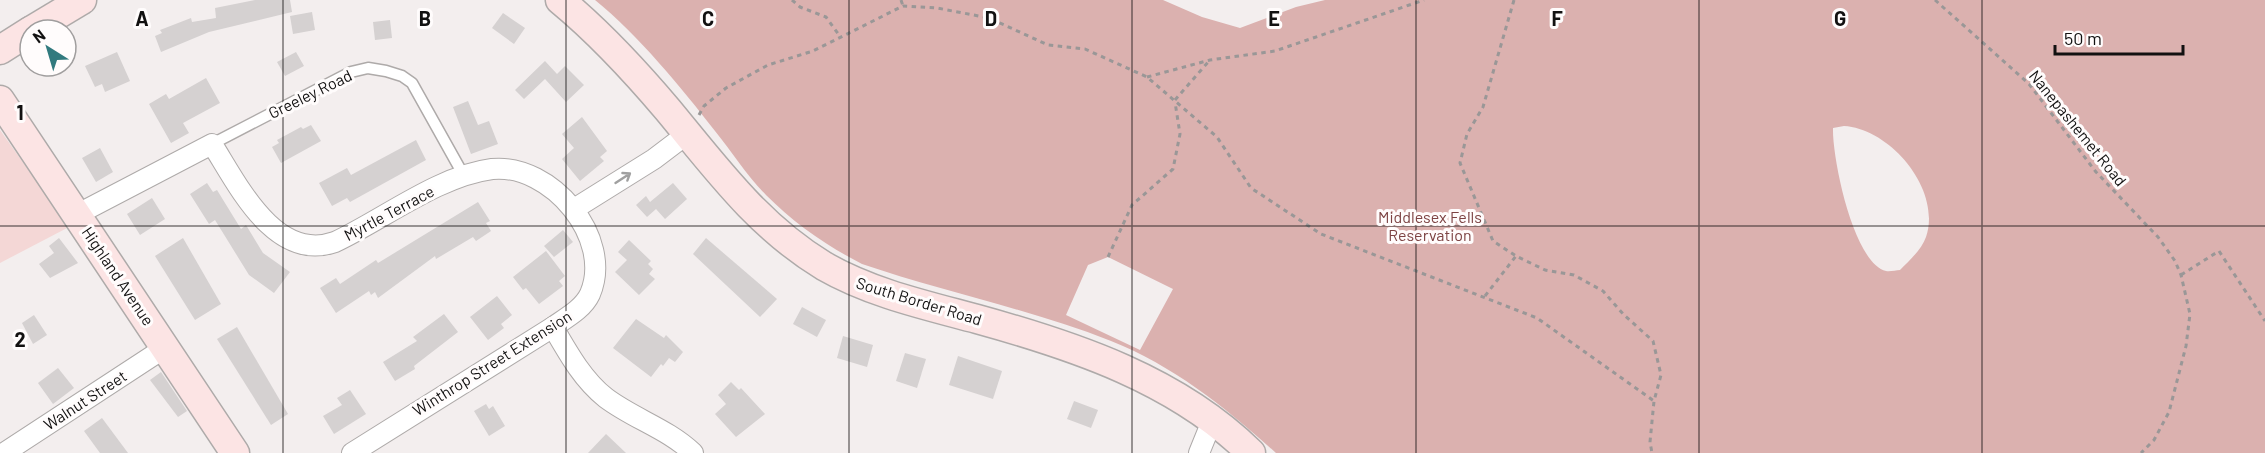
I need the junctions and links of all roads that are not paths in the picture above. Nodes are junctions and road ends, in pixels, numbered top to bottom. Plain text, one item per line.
1 (81, 0) edge
2 (560, 0) edge
3 (52, 18) edge
4 (18, 39) edge
5 (0, 50) edge
6 (0, 100) edge
7 (687, 134) junction
8 (212, 144) junction
9 (464, 176) junction
10 (574, 209) junction
11 (76, 215) junction
12 (553, 327) junction
13 (166, 347) junction
14 (1212, 421) junction
15 (4, 453) edge
16 (235, 453) edge
17 (352, 453) edge
18 (693, 453) edge
19 (1199, 453) edge
20 (1251, 453) edge

1 - 3 main road
2 - 7 main road, South Border Road
4 - 5 main road
6 - 11 main road, Highland Avenue
10 -> 7 street
7 - 14 main road, South Border Road
8 - 9 street, Myrtle Terrace
8 - 9 lane, Greeley Road
8 - 11 street
9 - 10 street, Myrtle Terrace
10 - 12 street, Winthrop Street Extension
11 - 13 main road, Highland Avenue
12 - 17 street, Winthrop Street Extension
12 - 18 street
13 - 15 street, Walnut Street
13 - 16 main road, Highland Avenue
14 - 19 street
14 - 20 main road, South Border Road

